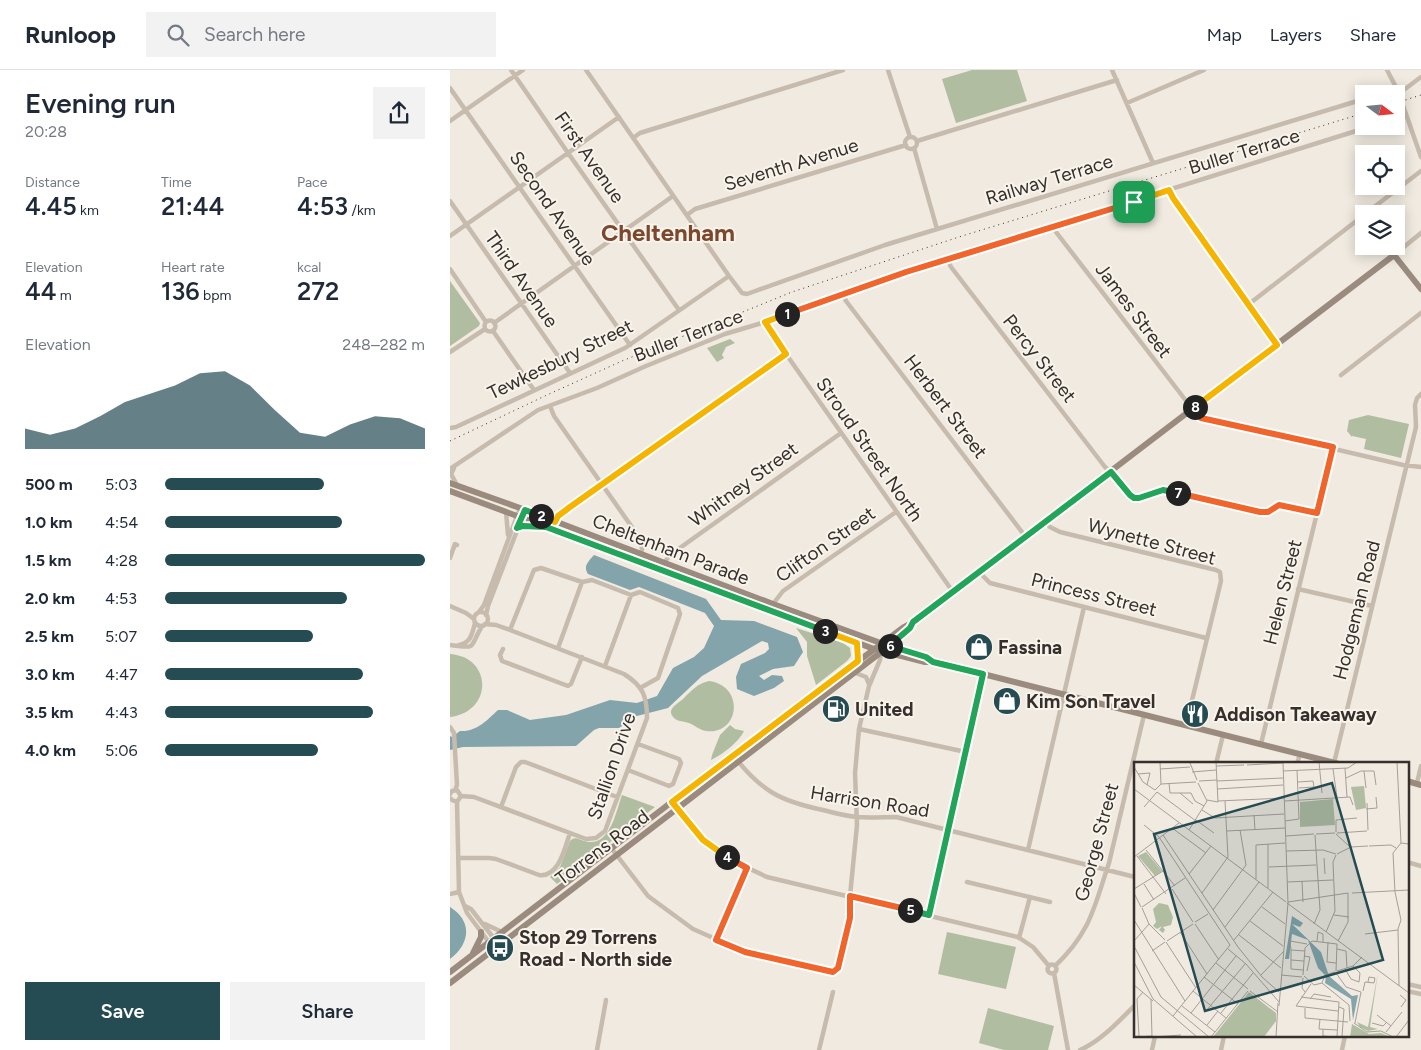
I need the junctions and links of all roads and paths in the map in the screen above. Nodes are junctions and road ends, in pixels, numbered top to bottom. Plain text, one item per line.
1 (511, 70) edge
2 (523, 70) edge
3 (586, 70) edge
4 (843, 70) edge
5 (888, 70) edge
6 (1112, 70) edge
7 (1204, 70) edge
8 (1387, 70) edge
9 (515, 76) junction
10 (1421, 77) edge
11 (1117, 80) junction
12 (1394, 85) edge
13 (450, 88) edge
14 (1405, 89) edge
15 (1355, 102) edge
16 (1126, 103) junction
17 (465, 111) junction
18 (1405, 113) edge
19 (1406, 116) joint
20 (619, 117) junction
21 (450, 121) edge
22 (1355, 131) edge
23 (910, 137) junction
24 (633, 138) junction
25 (917, 141) junction
26 (906, 145) junction
27 (914, 148) junction
28 (568, 153) junction
29 (1421, 157) edge
30 (1153, 163) junction
31 (1421, 171) edge
32 (520, 187) junction
33 (1169, 190) junction
34 (674, 196) junction
35 (450, 202) edge
36 (1376, 205) edge
37 (687, 215) junction
38 (1355, 221) edge
39 (466, 224) junction
40 (1054, 227) junction
41 (937, 229) junction
42 (624, 231) junction
43 (1421, 233) edge
44 (450, 236) edge
45 (1405, 246) edge
46 (1394, 255) joint
47 (947, 259) junction
48 (575, 266) junction
49 (450, 269) edge
50 (729, 276) junction
51 (1421, 289) edge
52 (843, 294) junction
53 (521, 304) junction
54 (1249, 304) junction
55 (679, 310) junction
56 (1421, 313) edge
57 (486, 322) junction
58 (494, 322) junction
59 (765, 322) junction
60 (485, 329) junction
61 (493, 330) junction
62 (630, 345) junction
63 (1277, 345) junction
64 (450, 352) edge
65 (786, 354) junction
66 (570, 373) junction
67 (1341, 375) dead end
68 (534, 390) junction
69 (1421, 394) edge
70 (550, 406) junction
71 (1192, 410) junction
72 (450, 428) edge
73 (841, 433) junction
74 (1333, 447) junction
75 (1408, 464) junction
76 (457, 466) junction
77 (1421, 467) edge
78 (450, 469) edge
79 (1111, 472) junction
80 (453, 484) edge
81 (602, 484) junction
82 (450, 491) edge
83 (522, 509) junction
84 (506, 512) junction
85 (896, 512) junction
86 (1317, 513) junction
87 (519, 517) junction
88 (555, 522) junction
89 (1045, 522) junction
90 (546, 527) junction
91 (517, 528) junction
92 (1025, 536) junction
93 (508, 539) junction
94 (457, 545) dead end
95 (640, 554) junction
96 (450, 558) edge
97 (637, 562) junction
98 (664, 563) junction
99 (980, 572) junction
100 (582, 582) junction
101 (1298, 589) junction
102 (953, 592) junction
103 (631, 595) junction
104 (773, 604) junction
105 (450, 606) edge
106 (1372, 606) junction
107 (1084, 607) junction
108 (466, 613) junction
109 (478, 613) junction
110 (487, 617) junction
111 (475, 621) junction
112 (483, 625) junction
113 (496, 625) junction
114 (510, 630) junction
115 (1206, 638) junction
116 (857, 643) junction
117 (885, 644) junction
118 (450, 645) edge
119 (458, 645) junction
120 (558, 648) junction
121 (503, 649) dead end
122 (874, 649) junction
123 (881, 651) junction
124 (582, 658) junction
125 (858, 661) junction
126 (933, 662) junction
127 (605, 666) junction
128 (853, 672) junction
129 (983, 674) junction
130 (870, 686) junction
131 (640, 688) junction
132 (1064, 694) junction
133 (1144, 715) junction
134 (1186, 725) junction
135 (450, 727) edge
136 (768, 728) junction
137 (859, 728) junction
138 (776, 733) junction
139 (1223, 734) junction
140 (638, 744) junction
141 (1261, 744) junction
142 (966, 752) junction
143 (1300, 754) junction
144 (733, 755) junction
145 (738, 762) junction
146 (1216, 762) edge
147 (1298, 762) edge
148 (1332, 762) edge
149 (1336, 762) edge
150 (1421, 766) edge
151 (628, 770) junction
152 (1419, 784) edge
153 (455, 790) junction
154 (450, 796) edge
155 (461, 796) junction
156 (617, 797) junction
157 (456, 802) junction
158 (672, 802) junction
159 (502, 807) junction
160 (678, 809) junction
161 (857, 817) junction
162 (948, 830) junction
163 (570, 832) junction
164 (1028, 850) junction
165 (614, 852) junction
166 (458, 858) junction
167 (1408, 862) edge
168 (1421, 866) edge
169 (747, 868) junction
170 (1107, 870) junction
171 (1134, 877) edge
172 (967, 882) dead end
173 (459, 892) junction
174 (450, 894) edge
175 (850, 896) junction
176 (1030, 897) junction
177 (1050, 902) dead end
178 (464, 906) junction
179 (929, 915) junction
180 (482, 922) junction
181 (481, 932) junction
182 (502, 932) junction
183 (1019, 938) junction
184 (492, 940) junction
185 (716, 940) junction
186 (497, 947) junction
187 (471, 956) junction
188 (1049, 966) junction
189 (1056, 966) junction
190 (450, 972) edge
191 (1054, 973) junction
192 (450, 983) edge
193 (1408, 984) edge
194 (1421, 987) edge
195 (1408, 991) edge
196 (833, 992) dead end
197 (1421, 994) edge
198 (606, 1000) dead end
199 (1134, 1006) edge
200 (597, 1050) edge
201 (820, 1050) edge
202 (1069, 1050) edge
203 (1080, 1050) edge

1 - 9 street, First Avenue
2 - 9 street
3 - 20 street
4 - 24 street
5 - 23 street
6 - 11 street
7 - 16 street
8 - 12 street
9 - 17 street
9 - 28 street, First Avenue
10 - 14 street
11 - 16 street
11 - 25 street
13 - 17 street, Second Avenue
15 - 30 street, Railway Terrace
16 - 30 street
17 - 21 street
17 - 32 street, Second Avenue
18 - 19 street
19 - 29 street
20 - 24 street
20 - 28 street
22 - 33 street, Buller Terrace
23 - 25 street
23 - 26 street
24 - 34 street
25 - 27 street
26 - 27 street
26 - 37 street, Seventh Avenue
27 - 41 street
28 - 32 street
28 - 42 street, First Avenue
30 - 41 street, Railway Terrace
31 - 36 street
32 - 39 street
32 - 48 street, Second Avenue
33 - 40 street, Buller Terrace
33 - 54 street
34 - 37 street
34 - 42 street
35 - 39 street, Third Avenue
37 - 50 street
38 - 54 street
39 - 44 street
39 - 53 street, Third Avenue
40 - 47 street, Buller Terrace
40 - 71 street, James Street
41 - 50 street, Railway Terrace
42 - 48 street
42 - 55 street, First Avenue
43 - 45 street, Torrens Road
46 - 51 main road
46 - 63 main road, Torrens Road
47 - 52 street, Buller Terrace
47 - 79 street, Percy Street
48 - 53 street
48 - 62 street, Second Avenue
49 - 57 street
50 - 55 street, Tewkesbury Street
52 - 59 street, Buller Terrace
52 - 92 street, Herbert Street
53 - 58 street
53 - 66 street, Third Avenue
54 - 63 street
55 - 62 street, Tewkesbury Street
56 - 67 street
57 - 58 street
57 - 60 street
58 - 61 street
59 - 65 street, Stroud Street North
59 - 70 street, Buller Terrace
60 - 61 street
60 - 64 street
61 - 68 street
62 - 66 street, Tewkesbury Street
63 - 71 main road, Torrens Road
65 - 73 street, Stroud Street North
65 - 81 street
66 - 68 street, Tewkesbury Street
68 - 72 street, Tewkesbury Street
69 - 75 street, Hodgeman Road
70 - 76 street, Buller Terrace
70 - 81 street
71 - 74 street
71 - 79 main road, Torrens Road
73 - 85 street, Stroud Street North
73 - 98 street, Whitney Street
74 - 75 street
74 - 86 street, Helen Street
75 - 77 street
75 - 106 street, Hodgeman Road
76 - 78 street, Buller Terrace
76 - 80 street
79 - 86 street, Percy Street
79 - 89 main road, Torrens Road
80 - 83 main road, Cheltenham Parade
81 - 88 street
81 - 95 street
82 - 84 main road, Cheltenham Parade
83 - 87 street
83 - 88 main road, Cheltenham Parade
84 - 87 main road, Cheltenham Parade
84 - 93 street
85 - 102 street, Stroud Street North
85 - 104 street, Clifton Street
86 - 101 street, Helen Street
87 - 90 main road, Cheltenham Parade
87 - 91 street
87 - 93 street
88 - 95 main road, Cheltenham Parade
89 - 92 main road, Torrens Road
89 - 115 street, Wynette Street
90 - 91 street
90 - 97 main road, Cheltenham Parade
91 - 110 street
92 - 99 main road, Torrens Road
93 - 109 street
94 - 96 street
95 - 97 street
95 - 98 main road, Cheltenham Parade
97 - 116 main road, Cheltenham Parade
98 - 104 main road, Cheltenham Parade
99 - 102 main road, Torrens Road
99 - 107 street, Princess Street
100 - 103 street
100 - 114 street
100 - 120 street
101 - 106 street
101 - 141 street, Helen Street
102 - 117 main road, Torrens Road
103 - 127 street
103 - 131 street
104 - 117 main road, Cheltenham Parade
105 - 108 street
106 - 149 street, Hodgeman Road
107 - 115 street, Princess Street
107 - 132 street
108 - 109 street
108 - 111 street, Stallion Drive
109 - 110 street, Stallion Drive
109 - 111 street
110 - 112 street
110 - 113 street, Stallion Drive
111 - 112 street, Stallion Drive
111 - 119 street
112 - 113 street, Stallion Drive
112 - 119 street
113 - 114 street, Stallion Drive
114 - 120 street, Stallion Drive
115 - 134 street, Wynette Street
116 - 122 main road, Cheltenham Parade
116 - 125 main road
117 - 122 main road, Torrens Road
117 - 123 main road, Torrens Road
117 - 126 main road, Cheltenham Parade
118 - 119 street
120 - 124 street, Stallion Drive
121 - 124 street
122 - 123 main road, Cheltenham Parade
122 - 125 main road, Torrens Road
123 - 126 main road, Cheltenham Parade
123 - 128 main road, Torrens Road
123 - 130 street
124 - 127 street, Stallion Drive
125 - 136 main road, Torrens Road
126 - 129 main road
127 - 131 street, Stallion Drive
128 - 130 street
128 - 138 main road, Torrens Road
129 - 132 main road
129 - 142 street
130 - 137 street
131 - 140 street, Stallion Drive
132 - 133 main road
132 - 164 street
133 - 134 main road
133 - 170 street, George Street
134 - 139 main road
135 - 153 street
136 - 138 main road
136 - 144 main road, Torrens Road
137 - 142 street
137 - 161 street
138 - 145 main road, Torrens Road
139 - 141 main road
139 - 146 street
140 - 151 street, Stallion Drive
140 - 151 street
141 - 143 main road
142 - 162 street
143 - 147 street
143 - 148 main road
144 - 145 street, Harrison Road
144 - 158 main road, Torrens Road
145 - 160 main road, Torrens Road
145 - 161 street, Harrison Road
150 - 152 street
151 - 156 street, Stallion Drive
153 - 154 street
153 - 155 street
154 - 157 street
155 - 157 street
155 - 159 street, Stallion Drive
156 - 159 street
156 - 163 street, Stallion Drive
157 - 166 street
158 - 160 street
158 - 165 main road, Torrens Road
159 - 163 street, Stallion Drive
160 - 165 main road, Torrens Road
160 - 169 street
161 - 162 street, Harrison Road
161 - 175 street
162 - 164 street, Harrison Road
162 - 179 street
163 - 166 street
164 - 170 street, Harrison Road
165 - 182 main road, Torrens Road
165 - 185 street
165 - 186 main road, Torrens Road
166 - 173 street
167 - 168 street
169 - 175 street
169 - 185 street
170 - 171 street, Harrison Road
170 - 189 street, George Street
172 - 176 street
173 - 174 street
173 - 178 street
175 - 179 street
175 - 185 street
176 - 177 street
176 - 183 street
178 - 180 street
178 - 181 street
179 - 183 street
180 - 182 street
180 - 184 street
181 - 184 street
181 - 187 main road
182 - 184 main road, Torrens Road
183 - 188 street
184 - 186 street
184 - 187 main road, Torrens Road
186 - 192 main road, Torrens Road
187 - 190 main road, Torrens Road
188 - 189 street
188 - 191 street
189 - 191 street
191 - 202 street
193 - 194 street
195 - 197 street
196 - 201 street
198 - 200 street
199 - 203 street

